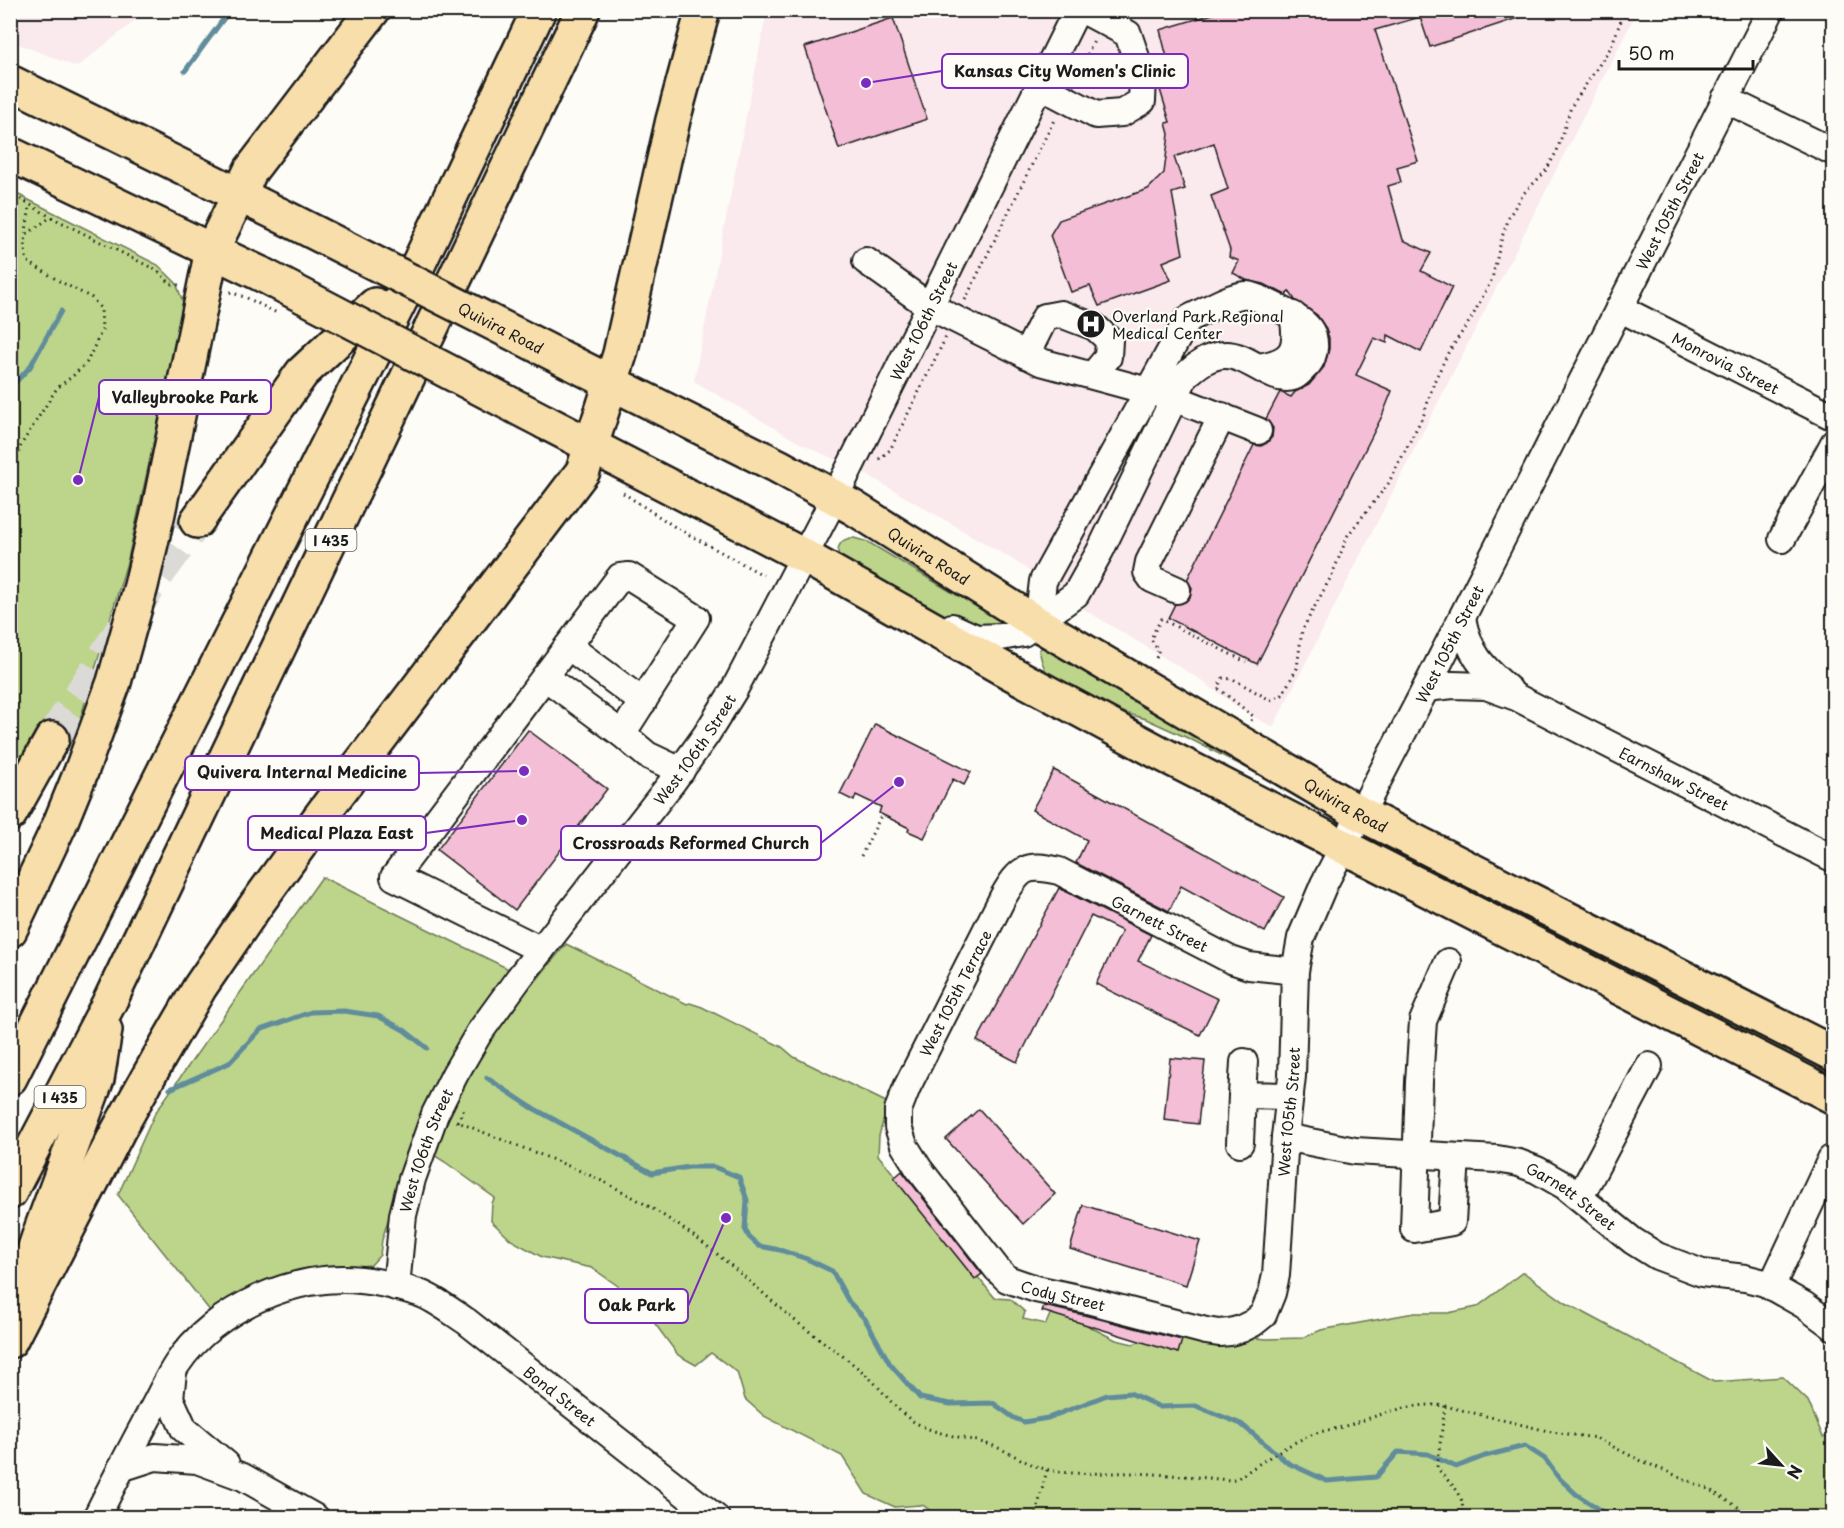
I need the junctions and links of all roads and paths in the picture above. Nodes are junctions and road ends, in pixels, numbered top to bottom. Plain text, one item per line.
1 (374, 10) edge
2 (538, 10) edge
3 (583, 10) edge
4 (703, 10) edge
5 (1077, 10) edge
6 (1083, 10) edge
7 (1628, 10) edge
8 (1771, 10) edge
9 (1113, 25) edge
10 (10, 82) edge
11 (1040, 85) junction
12 (1072, 86) dead end
13 (1725, 99) junction
14 (1058, 113) dead end
15 (1833, 152) edge
16 (10, 154) edge
17 (10, 193) edge
18 (239, 196) junction
19 (30, 204) junction
20 (51, 217) junction
21 (27, 234) junction
22 (212, 250) junction
23 (866, 261) dead end
24 (418, 265) junction
25 (176, 284) dead end
26 (254, 286) junction
27 (225, 291) dead end
28 (929, 306) junction
29 (961, 308) dead end
30 (1619, 308) junction
31 (947, 336) dead end
32 (1026, 354) junction
33 (1093, 375) junction
34 (611, 382) junction
35 (1147, 391) junction
36 (1174, 398) junction
37 (1222, 416) junction
38 (1833, 417) edge
39 (1258, 431) dead end
40 (1833, 443) edge
41 (591, 445) junction
42 (877, 460) dead end
43 (622, 492) dead end
44 (835, 497) junction
45 (10, 518) edge
46 (197, 521) tunnel mouth
47 (1782, 538) dead end
48 (804, 556) junction
49 (764, 575) dead end
50 (1177, 590) dead end
51 (873, 595) junction
52 (1462, 619) junction
53 (1038, 624) junction
54 (568, 646) junction
55 (1156, 658) dead end
56 (1246, 662) dead end
57 (545, 677) junction
58 (1426, 688) junction
59 (1516, 696) junction
60 (643, 702) junction
61 (1251, 723) dead end
62 (622, 734) junction
63 (52, 739) tunnel mouth
64 (681, 771) junction
65 (10, 814) edge
66 (882, 814) dead end
67 (1361, 814) junction
68 (1343, 848) junction
69 (861, 856) dead end
70 (1833, 859) edge
71 (1028, 868) joint
72 (10, 930) edge
73 (541, 950) junction
74 (1448, 962) dead end
75 (1295, 971) junction
76 (110, 1001) junction
77 (1833, 1054) edge
78 (1244, 1062) dead end
79 (1649, 1066) dead end
80 (10, 1078) edge
81 (1242, 1095) junction
82 (1290, 1096) junction
83 (1833, 1097) edge
84 (435, 1114) junction
85 (898, 1127) joint
86 (1285, 1137) junction
87 (1240, 1143) dead end
88 (1417, 1154) junction
89 (1456, 1157) junction
90 (1831, 1159) dead end
91 (10, 1192) edge
92 (1580, 1197) junction
93 (396, 1287) junction
94 (1771, 1287) junction
95 (1263, 1315) joint
96 (10, 1321) edge
97 (1833, 1327) edge
98 (10, 1341) edge
99 (173, 1371) junction
100 (1445, 1406) junction
101 (121, 1468) junction
102 (1047, 1470) junction
103 (243, 1477) junction
104 (96, 1518) edge
105 (316, 1518) edge
106 (716, 1518) edge
107 (1035, 1518) edge
108 (1462, 1518) edge
109 (1756, 1518) edge

1 - 18 main road
2 - 24 main road, I 435
3 - 76 main road, I 435
4 - 34 main road
5 - 11 street, West 106th Street
6 - 9 street
7 - 61 path
8 - 13 street, West 105th Street
9 - 11 street
9 - 12 path
10 - 18 main road, Quivira Road
11 - 28 street, West 106th Street
13 - 15 street
13 - 30 street, West 105th Street
14 - 29 path
16 - 22 main road
17 - 19 path
18 - 22 main road
18 - 34 main road, Quivira Road, bridge
19 - 20 path
19 - 21 path
20 - 21 path
20 - 25 path
21 - 45 path
22 - 26 main road
22 - 72 main road
23 - 28 street
24 - 46 main road
24 - 80 main road, I 435
26 - 27 path
26 - 41 main road, bridge
28 - 32 street
28 - 44 street, West 106th Street
30 - 38 street, Monrovia Street
30 - 52 street, West 105th Street
31 - 42 path
32 - 33 street
32 - 33 street
33 - 35 street
34 - 41 main road
34 - 44 main road, Quivira Road
35 - 36 street
35 - 36 street
35 - 53 street
36 - 37 street
36 - 53 street
37 - 39 street
37 - 50 street
40 - 47 street
41 - 48 main road
41 - 98 main road
43 - 49 path
44 - 48 street, West 106th Street
44 - 53 main road, Quivira Road
48 - 51 main road
48 - 64 street, West 106th Street
51 - 53 street
51 - 68 main road
52 - 58 street, West 105th Street
52 - 59 street, Earnshaw Street
53 - 67 main road, Quivira Road
54 - 57 street
54 - 60 street
54 - 60 street
55 - 56 path
57 - 62 street
57 - 73 street
58 - 59 street, Earnshaw Street
58 - 67 street, West 105th Street
59 - 70 street, Earnshaw Street
60 - 62 street
62 - 64 street
63 - 65 main road
64 - 73 street, West 106th Street
66 - 69 path
67 - 68 street, West 105th Street
67 - 77 main road, Quivira Road
68 - 75 street, West 105th Street
68 - 83 main road
71 - 75 street, Garnett Street
71 - 85 street, West 105th Terrace
73 - 84 street, West 106th Street
74 - 88 street
75 - 82 street, West 105th Street
76 - 91 main road, I 435
76 - 96 main road
78 - 81 street
79 - 92 street
81 - 82 street
81 - 87 street
82 - 86 street, West 105th Street
84 - 93 street, West 106th Street
84 - 102 path
85 - 95 street, Cody Street
86 - 88 street, Garnett Street
86 - 95 street, West 105th Street
88 - 89 street, Garnett Street
88 - 89 street
89 - 92 street, Garnett Street
90 - 94 street
92 - 94 street, Garnett Street
93 - 99 street
93 - 106 street, Bond Street
94 - 97 street, Garnett Street
99 - 101 street
99 - 103 street
100 - 102 path
100 - 108 path
100 - 109 path
101 - 103 street
101 - 104 street
102 - 107 path
103 - 105 street

